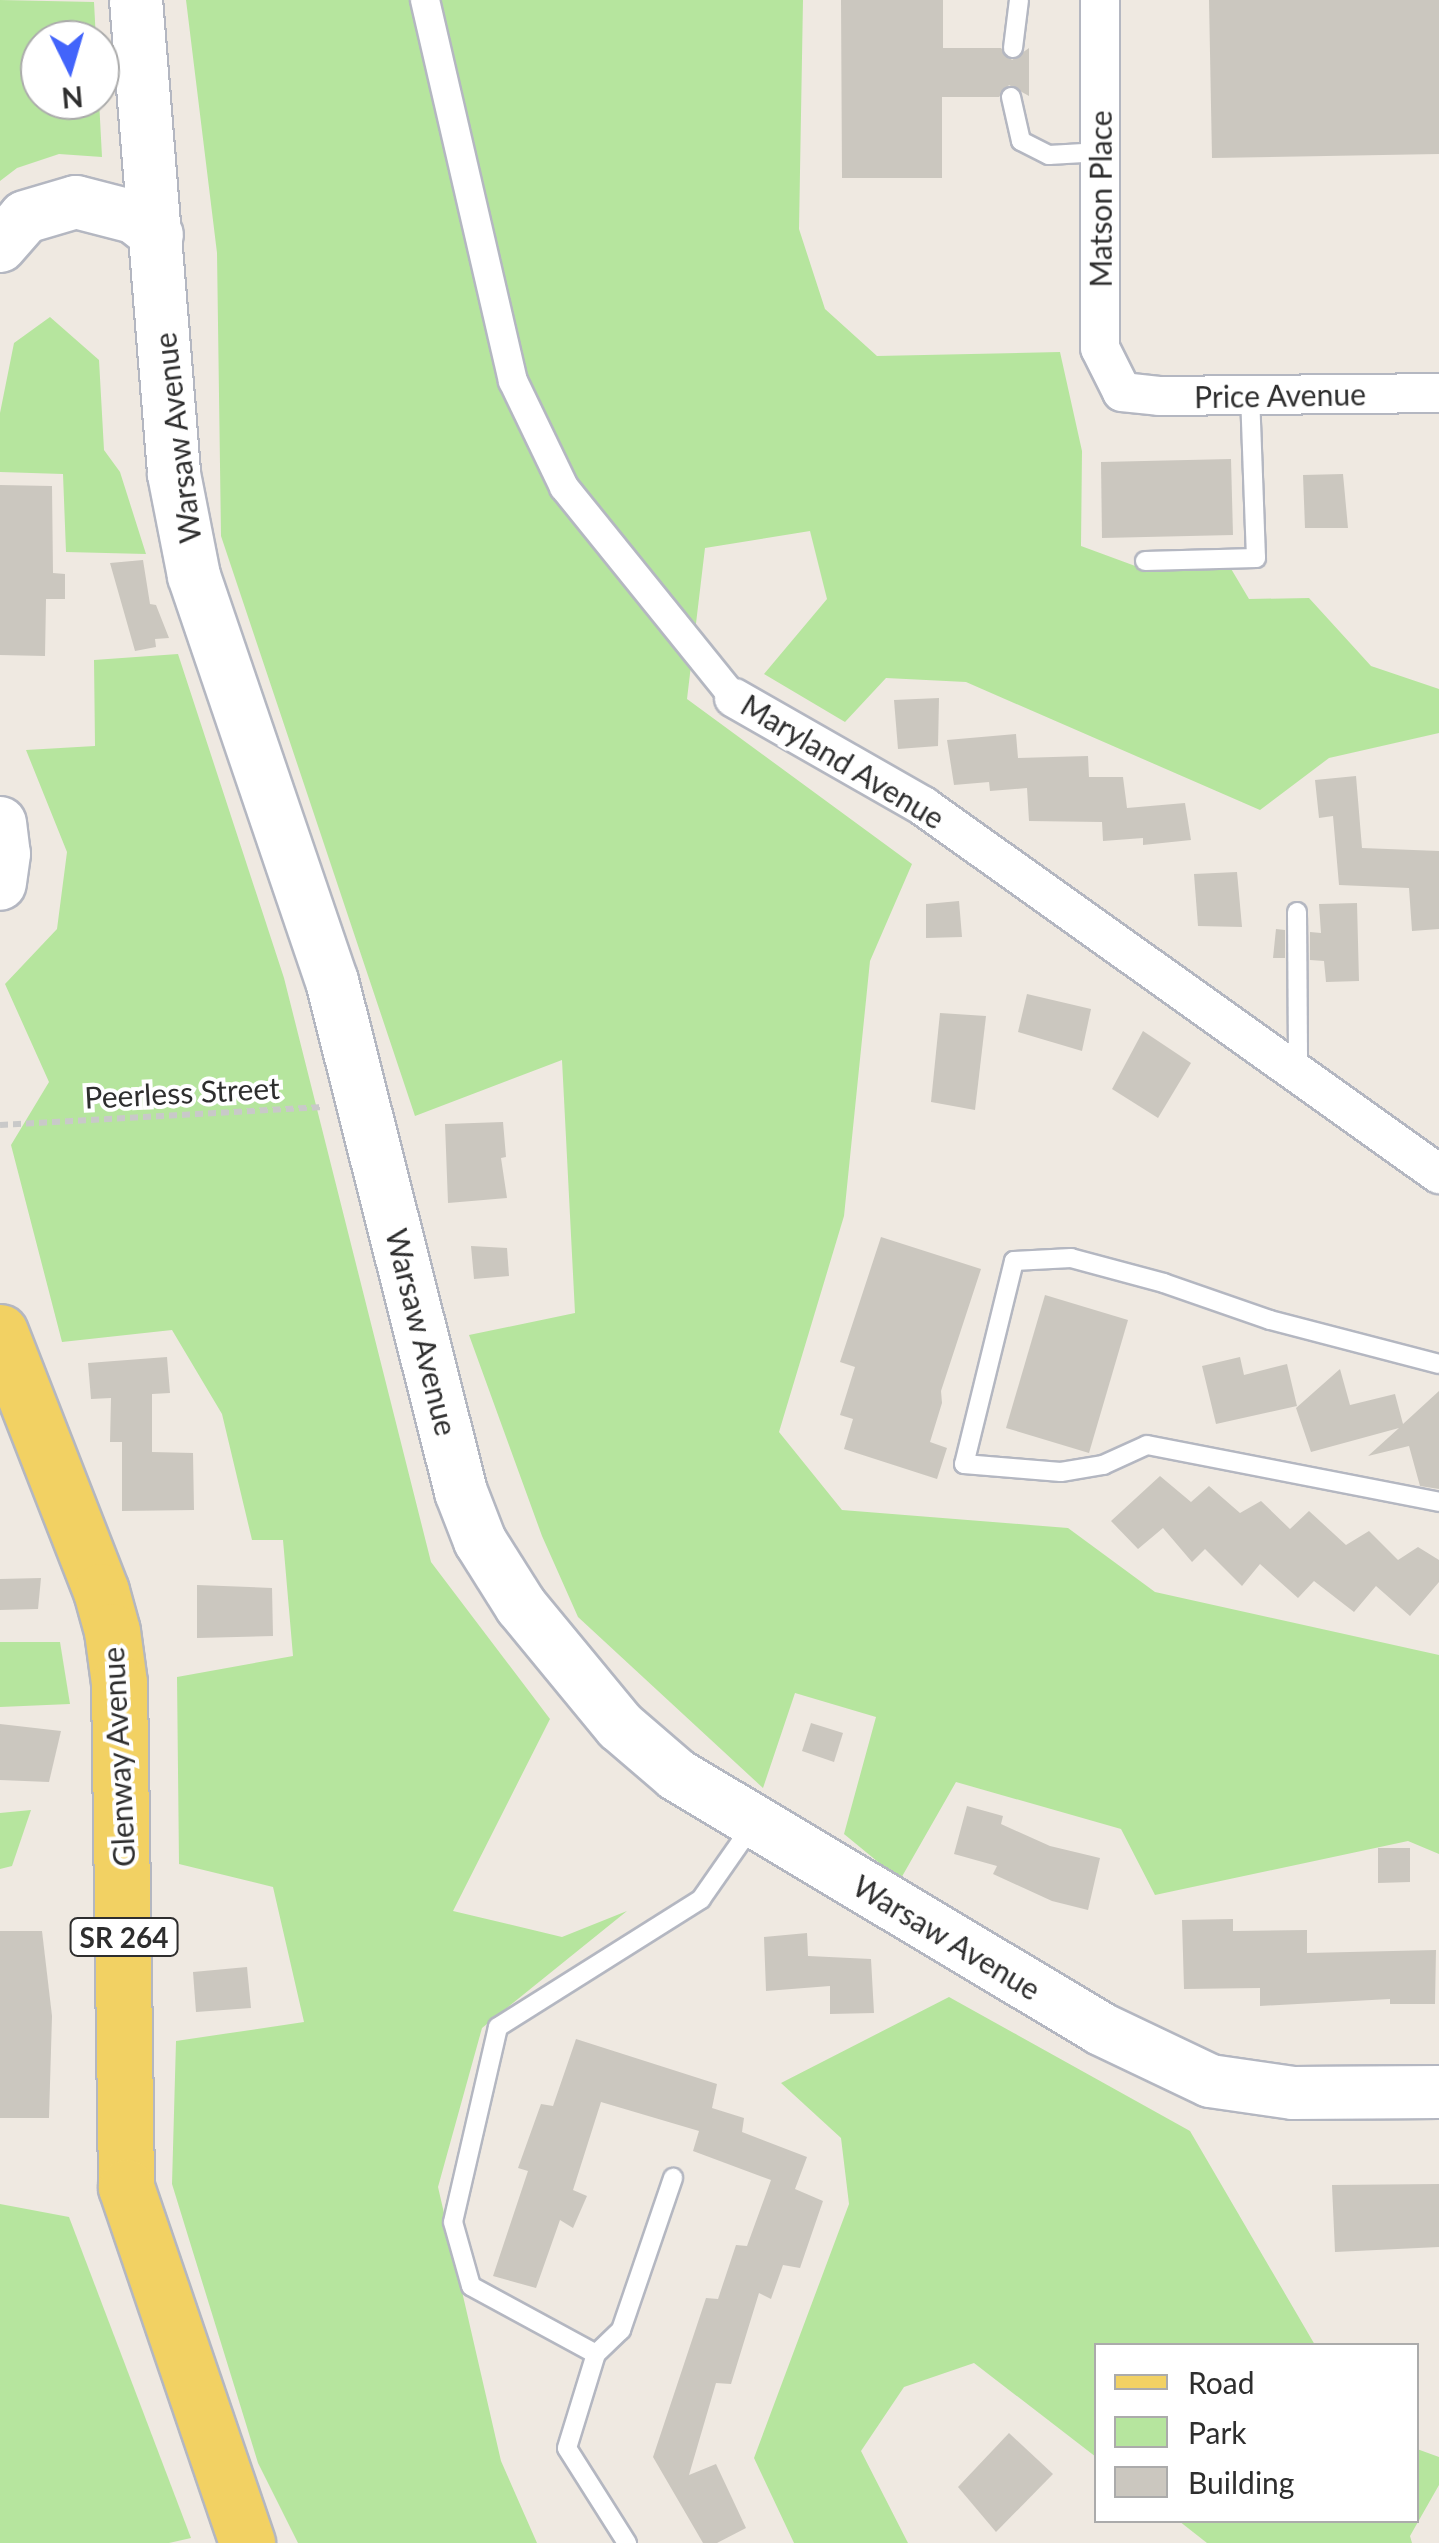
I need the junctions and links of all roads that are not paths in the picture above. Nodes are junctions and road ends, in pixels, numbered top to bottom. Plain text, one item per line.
1 (136, 0) edge
2 (426, 0) edge
3 (1018, 0) edge
4 (1100, 0) edge
5 (1013, 48) dead end
6 (1011, 97) dead end
7 (1101, 152) junction
8 (157, 235) junction
9 (0, 246) edge
10 (1122, 392) joint
11 (1439, 393) edge
12 (1250, 395) junction
13 (1145, 561) dead end
14 (734, 698) joint
15 (0, 823) edge
16 (0, 884) edge
17 (1297, 912) dead end
18 (1298, 1077) junction
19 (1439, 1174) edge
20 (0, 1332) edge
21 (1439, 1364) edge
22 (1439, 1502) edge
23 (755, 1821) junction
24 (1439, 2092) edge
25 (674, 2178) dead end
26 (596, 2354) junction
27 (247, 2543) edge
28 (627, 2543) edge

1 - 8 main road, Warsaw Avenue
2 - 14 street, Maryland Avenue
3 - 5 lane
4 - 7 street, Matson Place
6 - 7 lane
7 - 10 street, Matson Place
8 - 9 main road
8 - 23 main road, Warsaw Avenue
10 - 12 street, Price Avenue
11 - 12 street, Price Avenue
12 - 13 lane
14 - 18 street, Maryland Avenue
15 - 16 main road
17 - 18 lane
18 - 19 street, Maryland Avenue
20 - 27 main road, Glenway Avenue / SR 264
21 - 22 lane
23 - 24 main road, Warsaw Avenue
23 - 26 lane
25 - 26 lane
26 - 28 lane

